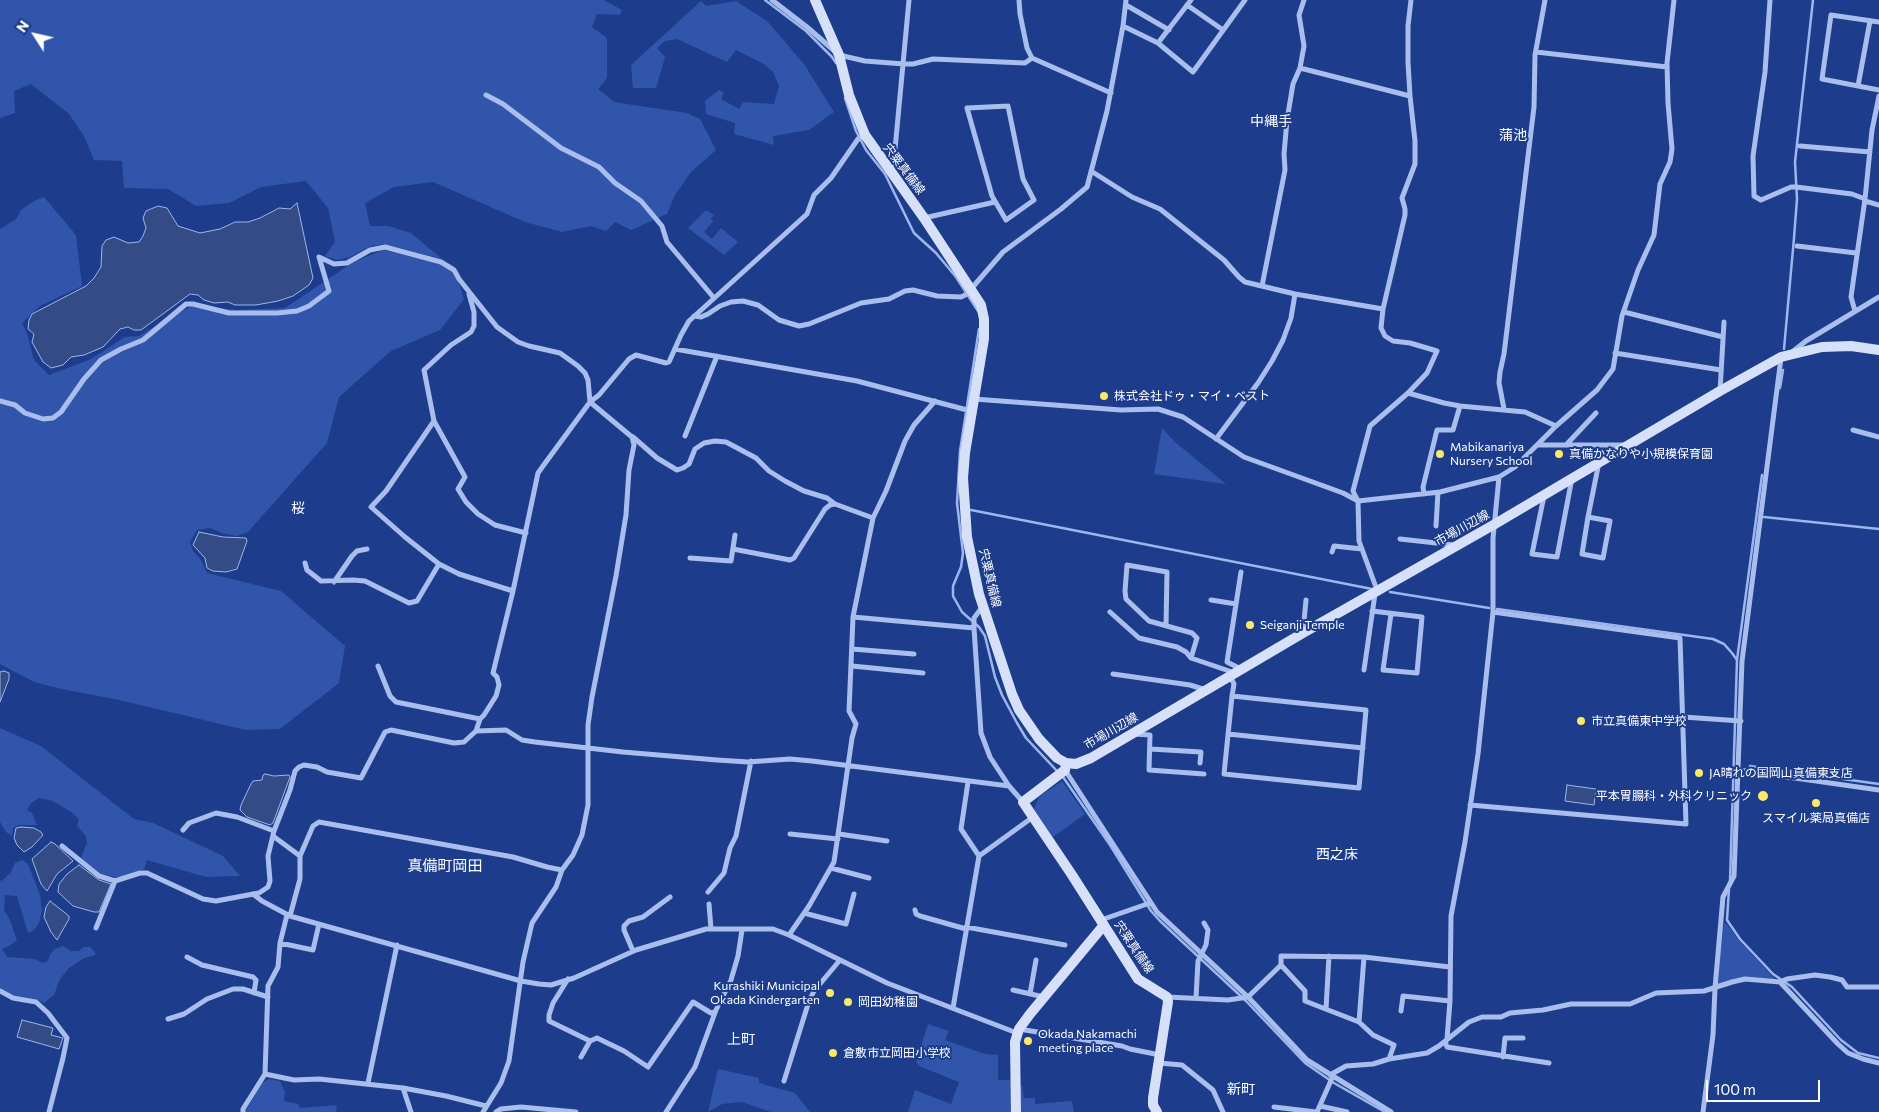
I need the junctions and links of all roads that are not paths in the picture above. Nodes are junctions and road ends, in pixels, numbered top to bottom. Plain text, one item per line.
1 (772, 0) edge
2 (815, 0) edge
3 (909, 0) edge
4 (1019, 0) edge
5 (1190, 0) edge
6 (1245, 0) edge
7 (1304, 0) edge
8 (1411, 0) edge
9 (1545, 0) edge
10 (1674, 0) edge
11 (1770, 0) edge
12 (1126, 3) edge
13 (1187, 5) junction
14 (1870, 20) junction
15 (1879, 22) edge
16 (1123, 26) junction
17 (1168, 30) junction
18 (1223, 30) junction
19 (1158, 43) junction
20 (1536, 52) junction
21 (840, 56) junction
22 (1032, 58) junction
23 (904, 64) junction
24 (1667, 67) junction
25 (1300, 68) junction
26 (1858, 86) junction
27 (1879, 90) edge
28 (1110, 93) junction
29 (486, 95) dead end
30 (1410, 96) junction
31 (1879, 96) edge
32 (861, 137) junction
33 (1800, 146) dead end
34 (1870, 152) junction
35 (1091, 171) junction
36 (891, 172) junction
37 (1865, 200) junction
38 (995, 202) junction
39 (1879, 205) edge
40 (924, 218) junction
41 (1798, 246) dead end
42 (1856, 253) junction
43 (1262, 286) junction
44 (468, 291) junction
45 (970, 292) junction
46 (1295, 294) junction
47 (1879, 297) edge
48 (714, 298) junction
49 (1383, 309) junction
50 (1855, 311) junction
51 (1624, 312) junction
52 (694, 316) junction
53 (1724, 322) dead end
54 (1723, 337) junction
55 (675, 348) junction
56 (1879, 350) edge
57 (1615, 353) junction
58 (717, 356) junction
59 (1785, 356) junction
60 (1721, 370) junction
61 (1720, 391) junction
62 (1408, 393) junction
63 (973, 399) junction
64 (0, 401) edge
65 (935, 401) junction
66 (590, 402) junction
67 (1460, 406) junction
68 (1504, 409) junction
69 (968, 410) junction
70 (1596, 413) dead end
71 (434, 421) junction
72 (1556, 426) junction
73 (1853, 430) dead end
74 (685, 436) dead end
75 (632, 437) junction
76 (1879, 437) edge
77 (1216, 439) junction
78 (1539, 445) junction
79 (1566, 445) junction
80 (1628, 445) junction
81 (1599, 462) junction
82 (1499, 477) junction
83 (1572, 478) junction
84 (1438, 492) junction
85 (1424, 494) junction
86 (1544, 495) junction
87 (1358, 501) junction
88 (835, 504) junction
89 (1588, 517) junction
90 (873, 518) junction
91 (1495, 524) junction
92 (1436, 526) dead end
93 (526, 533) junction
94 (735, 535) dead end
95 (1400, 539) dead end
96 (1456, 545) junction
97 (367, 549) dead end
98 (733, 549) junction
99 (1362, 549) junction
100 (1332, 552) dead end
101 (690, 558) dead end
102 (305, 563) dead end
103 (439, 564) junction
104 (1241, 572) dead end
105 (334, 582) junction
106 (513, 591) junction
107 (1376, 591) junction
108 (1211, 600) dead end
109 (1306, 600) dead end
110 (1236, 604) junction
111 (983, 606) junction
112 (1372, 611) junction
113 (1110, 612) dead end
114 (1493, 612) junction
115 (1391, 614) junction
116 (853, 617) junction
117 (974, 624) junction
118 (1166, 626) junction
119 (1303, 633) junction
120 (852, 649) junction
121 (914, 654) dead end
122 (1191, 658) junction
123 (378, 666) dead end
124 (852, 666) junction
125 (1364, 670) dead end
126 (923, 673) dead end
127 (1235, 673) junction
128 (1113, 674) dead end
129 (1206, 690) junction
130 (1232, 696) junction
131 (1682, 716) junction
132 (480, 719) junction
133 (1737, 721) junction
134 (476, 731) junction
135 (1131, 734) junction
136 (1228, 734) junction
137 (589, 748) junction
138 (1363, 748) junction
139 (1150, 749) junction
140 (751, 761) junction
141 (1200, 763) dead end
142 (848, 765) junction
143 (1066, 767) junction
144 (1739, 770) junction
145 (1204, 774) dead end
146 (968, 782) junction
147 (1009, 786) junction
148 (1879, 790) edge
149 (1023, 802) junction
150 (1470, 805) junction
151 (1033, 817) junction
152 (183, 830) dead end
153 (274, 833) junction
154 (790, 834) dead end
155 (838, 836) junction
156 (887, 841) dead end
157 (62, 846) dead end
158 (300, 856) junction
159 (979, 856) junction
160 (831, 868) junction
161 (562, 870) junction
162 (869, 878) dead end
163 (116, 881) junction
164 (708, 892) dead end
165 (254, 894) junction
166 (854, 894) dead end
167 (670, 897) dead end
168 (709, 904) dead end
169 (1148, 904) junction
170 (915, 910) dead end
171 (804, 913) junction
172 (288, 915) junction
173 (1102, 922) junction
174 (1204, 923) dead end
175 (319, 924) junction
176 (96, 928) dead end
177 (966, 928) junction
178 (711, 929) junction
179 (742, 930) junction
180 (789, 935) junction
181 (280, 943) junction
182 (397, 945) junction
183 (1065, 945) dead end
184 (633, 951) junction
185 (1329, 956) junction
186 (187, 957) dead end
187 (1200, 957) junction
188 (1364, 957) junction
189 (840, 960) junction
190 (1036, 960) dead end
191 (1281, 965) junction
192 (1450, 967) junction
193 (568, 979) junction
194 (521, 981) junction
195 (1780, 982) junction
196 (1879, 987) edge
197 (1715, 988) junction
198 (1013, 990) dead end
199 (0, 991) edge
200 (254, 992) junction
201 (1030, 994) junction
202 (268, 997) junction
203 (1045, 997) junction
204 (1167, 997) junction
205 (1196, 998) junction
206 (1244, 998) junction
207 (1450, 1001) junction
208 (952, 1008) junction
209 (1326, 1009) junction
210 (1401, 1011) dead end
211 (715, 1012) junction
212 (168, 1018) dead end
213 (1359, 1022) junction
214 (1018, 1031) junction
215 (1523, 1038) dead end
216 (1446, 1040) junction
217 (590, 1041) junction
218 (1503, 1057) junction
219 (581, 1058) dead end
220 (1160, 1059) junction
221 (1389, 1059) junction
222 (1549, 1063) dead end
223 (1879, 1063) edge
224 (265, 1074) junction
225 (1331, 1078) junction
226 (784, 1082) dead end
227 (368, 1083) junction
228 (403, 1088) junction
229 (486, 1106) junction
230 (1320, 1106) junction
231 (1274, 1107) dead end
232 (49, 1112) edge
233 (243, 1112) edge
234 (411, 1112) edge
235 (483, 1112) edge
236 (496, 1112) edge
237 (576, 1112) edge
238 (666, 1112) edge
239 (1016, 1112) edge
240 (1157, 1112) edge
241 (1223, 1112) edge
242 (1316, 1112) edge
243 (1347, 1112) edge
244 (1391, 1112) edge
245 (1703, 1112) edge

1 - 21 street
2 - 21 main road, 宍粟真備線
3 - 23 street
4 - 22 street
5 - 13 street
6 - 18 street
7 - 25 street
8 - 30 street
9 - 20 street
10 - 24 street
11 - 37 street
12 - 16 street
12 - 17 street
13 - 17 street
13 - 18 street
14 - 15 street
14 - 26 street
14 - 26 street
16 - 19 street
16 - 28 street
17 - 19 street
18 - 19 street
20 - 24 street
20 - 68 street
21 - 23 street
21 - 32 main road, 宍粟真備線
22 - 23 street
22 - 28 street
23 - 36 street
24 - 51 street
25 - 30 street
25 - 43 street
26 - 27 street
28 - 35 street
29 - 48 street
30 - 49 street
31 - 34 street
32 - 36 main road, 宍粟真備線
32 - 48 street
33 - 34 street
34 - 37 street
35 - 43 street
35 - 45 street
36 - 40 main road, 宍粟真備線
37 - 39 street
37 - 42 street
38 - 38 street
38 - 40 street
40 - 45 main road, 宍粟真備線
41 - 42 street
42 - 50 street
43 - 46 street
44 - 64 street
44 - 66 street
44 - 71 street
45 - 52 street
45 - 63 main road, 宍粟真備線
46 - 49 street
46 - 77 street
47 - 50 street
48 - 52 street
49 - 62 street
50 - 59 street
51 - 54 street
51 - 57 street
52 - 55 street
53 - 54 street
54 - 60 street
55 - 58 street
55 - 66 street
56 - 59 main road, 市場川辺線
57 - 60 street
57 - 72 street
58 - 65 street
58 - 74 street
59 - 61 main road, 市場川辺線
59 - 133 street
60 - 61 street
61 - 80 main road, 市場川辺線
62 - 67 street
62 - 87 street
63 - 69 main road, 宍粟真備線
63 - 77 street
65 - 69 street
65 - 90 street
66 - 75 street
66 - 93 street
67 - 68 street
67 - 85 street
68 - 72 street
69 - 111 main road, 宍粟真備線
70 - 79 street
71 - 93 street
71 - 103 street
72 - 78 street
73 - 76 street
75 - 88 street
75 - 137 street
77 - 87 street
78 - 79 street
78 - 82 street
79 - 80 street
80 - 81 main road, 市場川辺線
81 - 83 main road, 市場川辺線
81 - 89 street
82 - 84 street
82 - 91 street
83 - 86 main road, 市場川辺線
83 - 86 street
84 - 85 street
84 - 92 street
85 - 87 street
86 - 91 main road, 市場川辺線
87 - 99 street
88 - 90 street
88 - 98 street
89 - 89 street
90 - 116 street
91 - 96 main road, 市場川辺線
91 - 114 street
93 - 106 street
94 - 98 street
95 - 96 street
96 - 107 main road, 市場川辺線
97 - 105 street
98 - 101 street
99 - 100 street
99 - 107 street
102 - 105 street
103 - 105 street
103 - 106 street
104 - 110 street
106 - 132 street
107 - 112 street
107 - 119 main road, 市場川辺線
108 - 110 street
109 - 119 street
110 - 127 street
111 - 117 street
111 - 143 main road, 宍粟真備線
112 - 115 street
112 - 125 street
113 - 122 street
114 - 131 street
114 - 150 street
115 - 115 street
116 - 117 street
116 - 120 street
117 - 147 street
118 - 118 street
118 - 122 street
119 - 127 main road, 市場川辺線
120 - 121 street
120 - 124 street
122 - 127 street
123 - 132 street
124 - 126 street
124 - 142 street
127 - 129 main road, 市場川辺線
127 - 130 street
128 - 129 street
129 - 135 main road, 市場川辺線
130 - 136 street
130 - 138 street
131 - 133 street
131 - 150 street
132 - 134 street
133 - 144 street
134 - 137 street
134 - 153 street
135 - 139 street
135 - 143 main road, 市場川辺線
136 - 138 street
136 - 138 street
137 - 140 street
137 - 161 street
139 - 141 street
139 - 145 street
140 - 142 street
140 - 164 street
142 - 146 street
142 - 155 street
143 - 149 main road
143 - 169 street
144 - 148 street
144 - 197 street
146 - 147 street
146 - 159 street
147 - 149 street
149 - 151 main road, 宍粟真備線
150 - 192 street
151 - 159 street
151 - 173 main road, 宍粟真備線
152 - 153 street
153 - 158 street
153 - 165 street
154 - 155 street
155 - 156 street
155 - 160 street
157 - 163 street
158 - 161 street
158 - 172 street
159 - 177 street
160 - 162 street
160 - 171 street
161 - 194 street
163 - 165 street
163 - 176 street
165 - 172 street
166 - 171 street
167 - 184 street
168 - 178 street
169 - 173 street
169 - 187 street
170 - 177 street
171 - 180 street
172 - 175 street
172 - 181 street
173 - 203 main road
173 - 204 main road, 宍粟真備線
174 - 187 street
175 - 181 street
175 - 182 street
177 - 183 street
177 - 208 street
178 - 179 street
178 - 184 street
179 - 180 street
179 - 211 street
180 - 189 street
181 - 202 street
182 - 194 street
182 - 227 street
184 - 193 street
185 - 188 street
185 - 191 street
185 - 209 street
186 - 200 street
187 - 205 street
187 - 206 street
188 - 192 street
188 - 213 street
189 - 208 street
189 - 226 street
190 - 201 street
191 - 206 street
191 - 209 street
192 - 207 street
193 - 194 street
193 - 217 street
194 - 229 street
195 - 196 street
195 - 197 street
195 - 223 street
197 - 216 street
197 - 245 street
198 - 201 street
199 - 232 street
200 - 202 street
200 - 212 street
201 - 203 street
202 - 224 street
203 - 214 main road
204 - 205 street
204 - 220 main road
205 - 206 street
206 - 225 street
207 - 210 street
207 - 216 street
208 - 214 street
209 - 213 street
211 - 217 street
211 - 238 street
213 - 221 street
214 - 220 street
214 - 239 main road
215 - 218 street
216 - 218 street
216 - 221 street
217 - 219 street
218 - 222 street
220 - 240 main road
220 - 241 street
221 - 225 street
224 - 227 street
224 - 233 street
225 - 230 street
225 - 244 street
227 - 228 street
228 - 229 street
228 - 234 street
229 - 235 street
230 - 242 street
230 - 243 street
231 - 242 street
236 - 237 street

